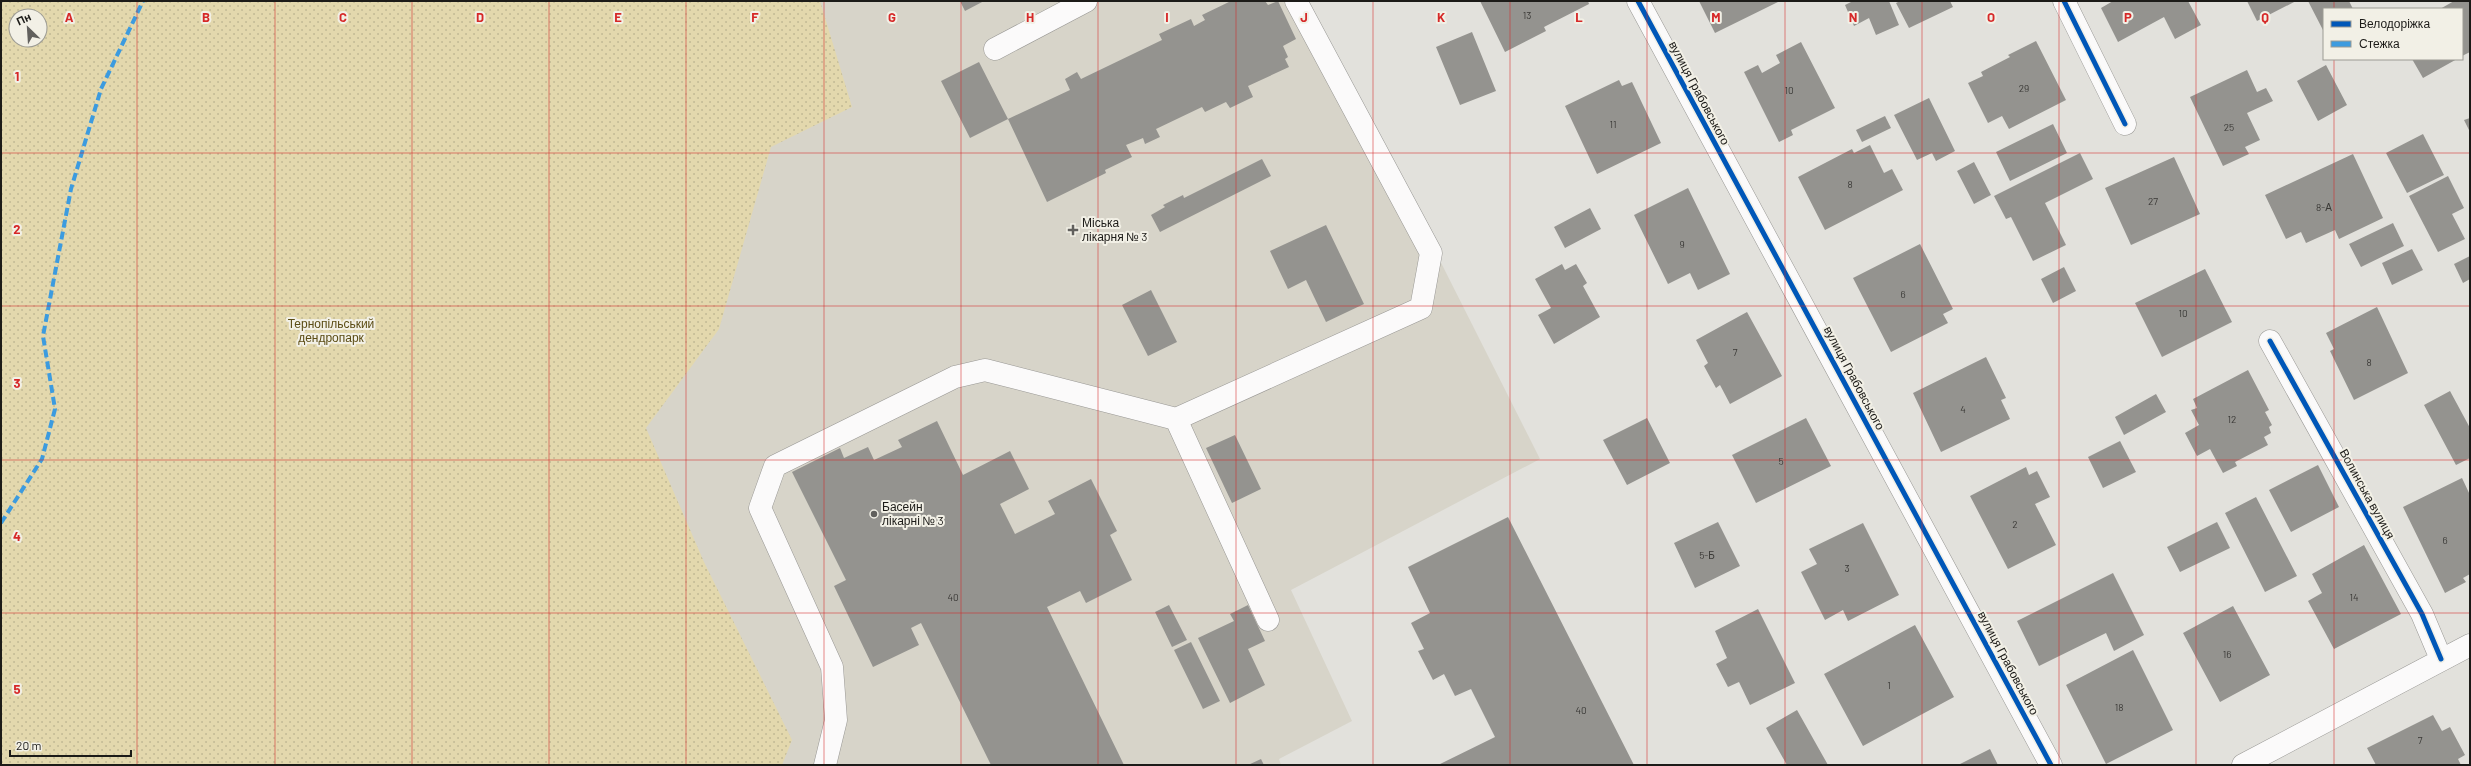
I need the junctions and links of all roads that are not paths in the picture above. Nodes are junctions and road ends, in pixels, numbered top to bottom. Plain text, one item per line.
1 (1086, 1) edge
2 (1296, 1) edge
3 (1638, 1) edge
4 (2064, 1) edge
5 (995, 49) dead end
6 (2125, 124) dead end
7 (2270, 341) dead end
8 (1176, 419) junction
9 (1268, 620) dead end
10 (2470, 645) edge
11 (2441, 659) junction
12 (825, 765) edge
13 (2051, 765) edge
14 (2243, 765) edge

1 - 5 street
2 - 8 street
3 - 13 street, вулиця Грабовського
4 - 6 street
7 - 11 street, Волинська вулиця
8 - 9 street
8 - 12 street
10 - 11 street
11 - 14 street

